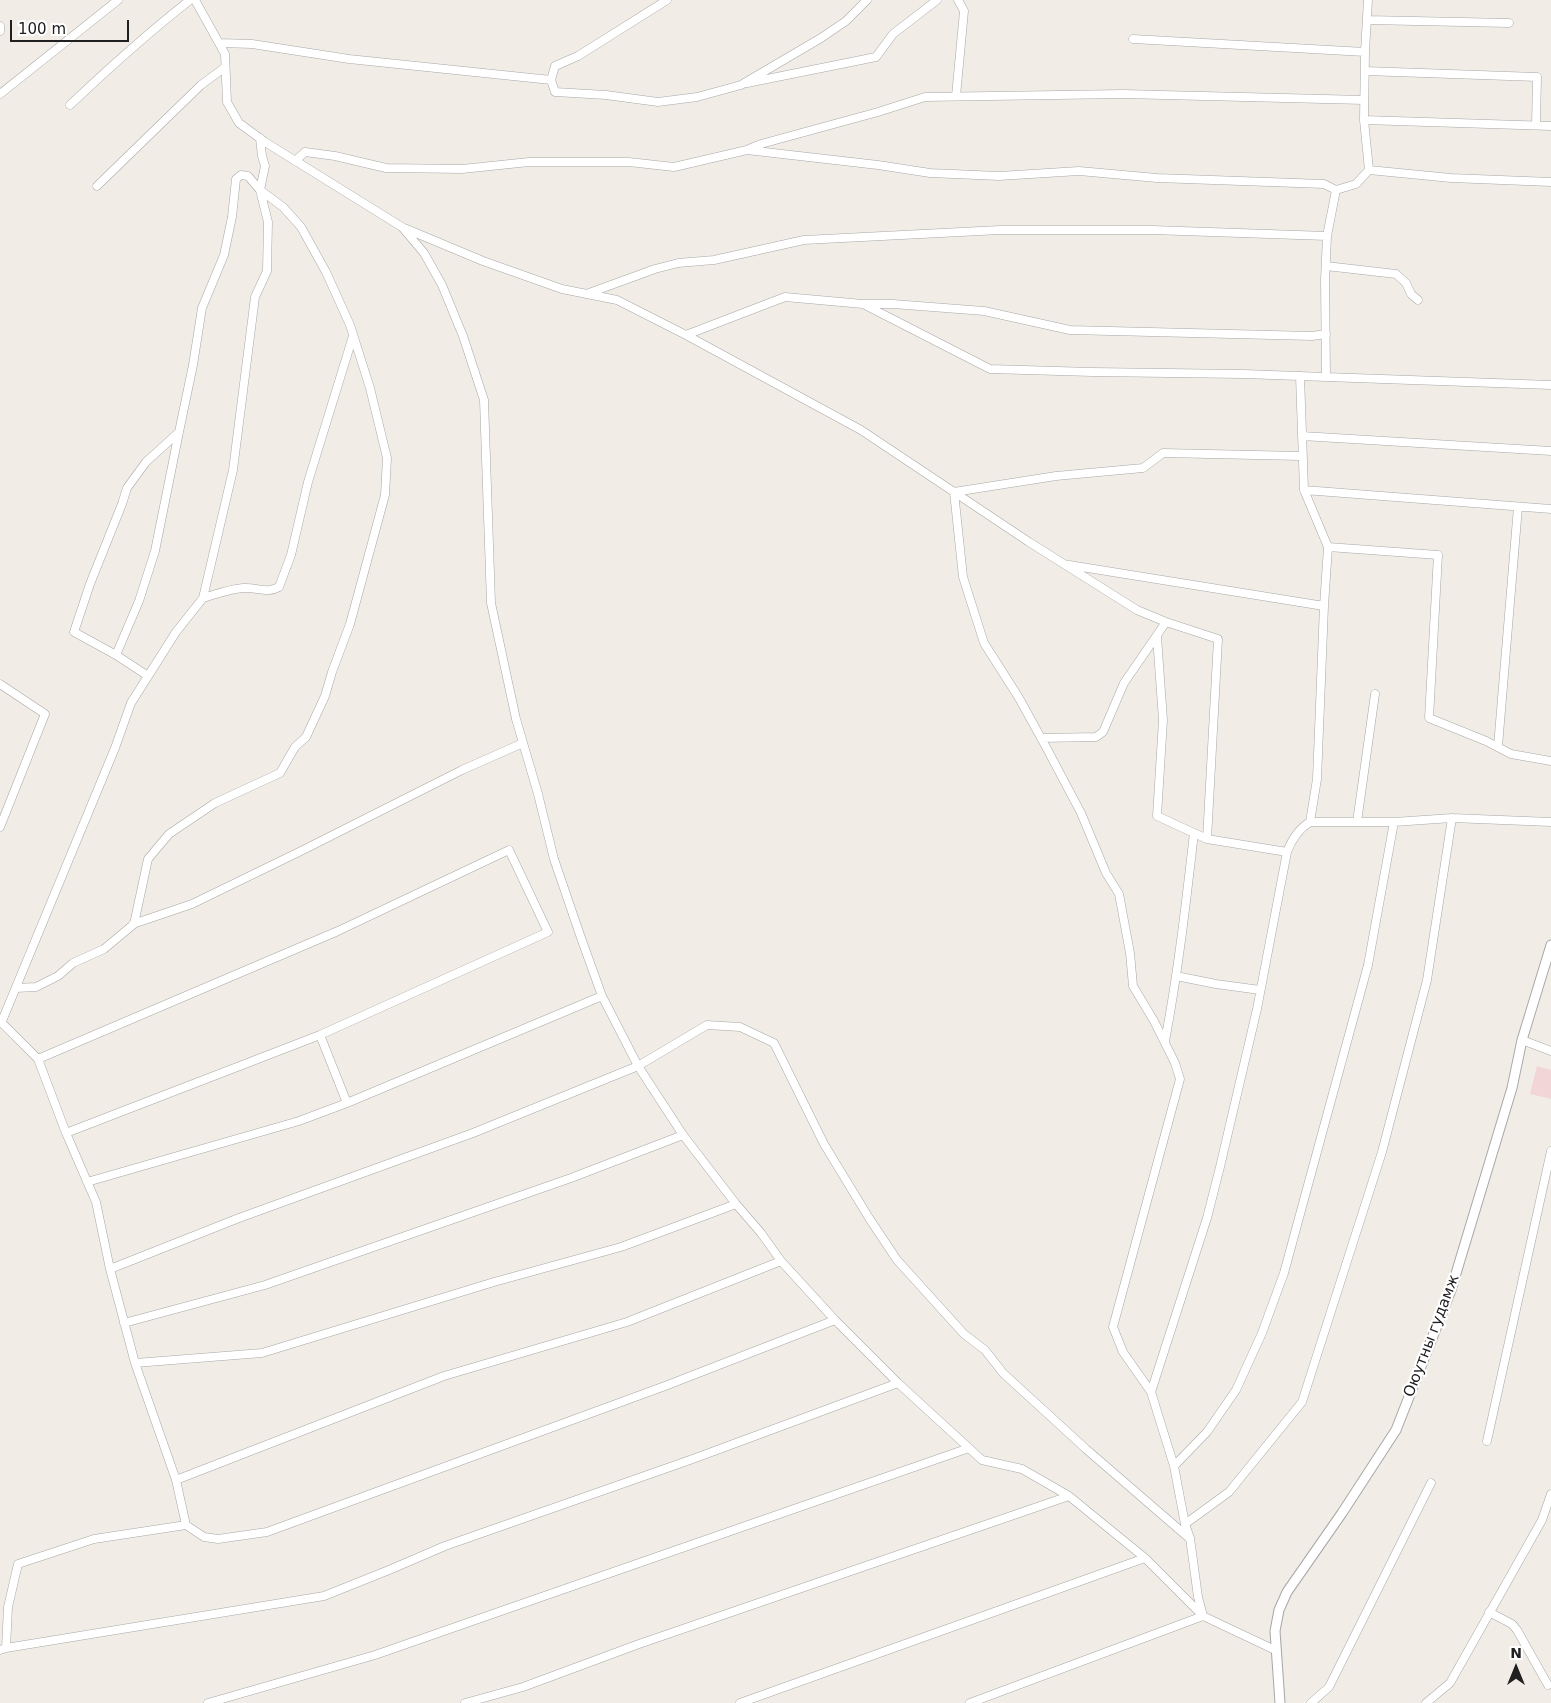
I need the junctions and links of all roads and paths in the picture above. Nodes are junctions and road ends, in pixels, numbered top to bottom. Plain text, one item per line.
1 (118, 0) edge
2 (190, 0) edge
3 (195, 0) edge
4 (667, 0) edge
5 (867, 0) edge
6 (937, 0) edge
7 (958, 0) edge
8 (1368, 0) edge
9 (1368, 20) junction
10 (1509, 24) dead end
11 (0, 26) edge
12 (0, 31) edge
13 (1134, 39) dead end
14 (220, 43) junction
15 (1365, 52) junction
16 (224, 68) junction
17 (1365, 71) junction
18 (551, 80) junction
19 (742, 84) junction
20 (0, 94) edge
21 (956, 96) junction
22 (1364, 100) junction
23 (70, 105) dead end
24 (1364, 120) junction
25 (1536, 125) junction
26 (1551, 126) edge
27 (260, 138) junction
28 (747, 150) junction
29 (294, 161) junction
30 (1369, 170) junction
31 (1551, 182) edge
32 (96, 186) dead end
33 (260, 190) junction
34 (1336, 190) junction
35 (402, 227) junction
36 (1327, 236) junction
37 (1326, 266) junction
38 (587, 294) junction
39 (1418, 300) dead end
40 (863, 304) junction
41 (1326, 334) junction
42 (353, 335) junction
43 (686, 335) junction
44 (1300, 376) junction
45 (1326, 378) junction
46 (1551, 385) edge
47 (179, 432) junction
48 (1302, 436) junction
49 (1551, 451) edge
50 (1301, 456) junction
51 (1304, 490) junction
52 (954, 492) junction
53 (1518, 507) junction
54 (1551, 509) edge
55 (1328, 547) junction
56 (1065, 564) junction
57 (203, 598) junction
58 (1324, 606) junction
59 (1166, 622) junction
60 (1157, 637) junction
61 (116, 655) junction
62 (148, 676) junction
63 (0, 684) edge
64 (1375, 694) dead end
65 (1041, 738) junction
66 (523, 743) junction
67 (1498, 746) junction
68 (1551, 761) edge
69 (1452, 818) junction
70 (1310, 822) junction
71 (1357, 822) junction
72 (1394, 822) junction
73 (1551, 822) edge
74 (0, 827) edge
75 (1194, 833) junction
76 (1207, 839) junction
77 (1287, 852) junction
78 (133, 924) junction
79 (1551, 945) edge
80 (1176, 976) junction
81 (16, 988) junction
82 (1260, 990) junction
83 (602, 996) junction
84 (1, 1022) edge
85 (320, 1035) junction
86 (1522, 1040) junction
87 (1165, 1042) junction
88 (1551, 1051) edge
89 (38, 1059) junction
90 (638, 1066) junction
91 (347, 1103) junction
92 (66, 1134) junction
93 (683, 1135) junction
94 (1551, 1150) edge
95 (87, 1182) junction
96 (736, 1204) junction
97 (781, 1261) junction
98 (110, 1269) junction
99 (835, 1320) junction
100 (124, 1323) junction
101 (135, 1363) junction
102 (898, 1383) junction
103 (1151, 1392) junction
104 (1487, 1441) dead end
105 (969, 1448) junction
106 (1174, 1466) junction
107 (176, 1480) junction
108 (1431, 1483) dead end
109 (1551, 1494) edge
110 (1069, 1496) junction
111 (1185, 1524) junction
112 (186, 1525) junction
113 (1190, 1538) junction
114 (1145, 1558) junction
115 (1489, 1612) junction
116 (1203, 1616) junction
117 (3, 1649) edge
118 (1275, 1650) junction
119 (1548, 1685) dead end
120 (208, 1703) edge
121 (465, 1703) edge
122 (740, 1703) edge
123 (970, 1703) edge
124 (1280, 1703) edge
125 (1311, 1703) edge
126 (1426, 1703) edge

1 - 20 street
2 - 23 street
3 - 14 street
4 - 18 street
5 - 19 street
6 - 19 street
7 - 21 street
8 - 9 street
9 - 10 street
9 - 15 street
11 - 12 street
13 - 15 street
14 - 16 street
14 - 18 street
15 - 17 street
16 - 27 street
16 - 32 street
17 - 22 street
17 - 25 street
18 - 19 street
21 - 22 street
21 - 28 street
22 - 24 street
24 - 25 street
24 - 30 street
25 - 26 street
27 - 29 street
27 - 33 street
28 - 29 street
28 - 34 street
29 - 35 street
30 - 31 street
30 - 34 street
33 - 42 street
33 - 47 street
33 - 57 street
34 - 36 street
35 - 38 street
35 - 66 street
36 - 37 street
36 - 38 street
37 - 39 street
37 - 41 street
38 - 43 street
40 - 41 street
40 - 43 street
40 - 44 street
41 - 45 street
42 - 57 street
42 - 78 street
43 - 52 street
44 - 45 street
44 - 48 street
45 - 46 street
47 - 61 street
47 - 61 street
48 - 49 street
48 - 50 street
50 - 51 street
50 - 52 street
51 - 53 street
51 - 55 street
52 - 56 street
52 - 65 street
53 - 54 street
53 - 67 street
55 - 58 street
55 - 67 street
56 - 58 street
56 - 59 street
57 - 62 street
58 - 70 street
59 - 60 street
59 - 76 street
60 - 65 street
60 - 75 street
61 - 62 street
62 - 81 street
63 - 74 street
64 - 71 street
65 - 87 street
66 - 78 street
66 - 83 street
67 - 68 street
69 - 72 street
69 - 73 street
69 - 111 street
70 - 71 street
70 - 77 street
71 - 72 street
72 - 106 street
75 - 76 street
75 - 80 street
76 - 77 street
77 - 82 street
78 - 81 street
79 - 86 street, Оюутны гудамж
80 - 82 street
80 - 87 street
81 - 84 street
82 - 103 street
83 - 90 street
83 - 91 street
84 - 89 street
85 - 89 street
85 - 91 street
85 - 92 street
86 - 88 street
86 - 118 street, Оюутны гудамж
87 - 103 street
89 - 92 street
90 - 93 street
90 - 98 street
90 - 113 street
91 - 95 street
92 - 95 street
93 - 96 street
93 - 100 street
94 - 104 street
95 - 98 street
96 - 97 street
96 - 101 street
97 - 99 street
97 - 107 street
98 - 100 street
99 - 102 street
99 - 112 street
100 - 101 street
101 - 107 street
102 - 105 street
102 - 117 street
103 - 106 street
105 - 110 street
105 - 120 street
106 - 111 street
107 - 112 street
108 - 125 street
109 - 115 street
110 - 114 street
110 - 121 street
111 - 113 street
112 - 117 street
113 - 116 street
114 - 116 street
114 - 122 street
115 - 119 street
115 - 126 street
116 - 118 street
116 - 123 street
118 - 124 street, Оюутны гудамж

